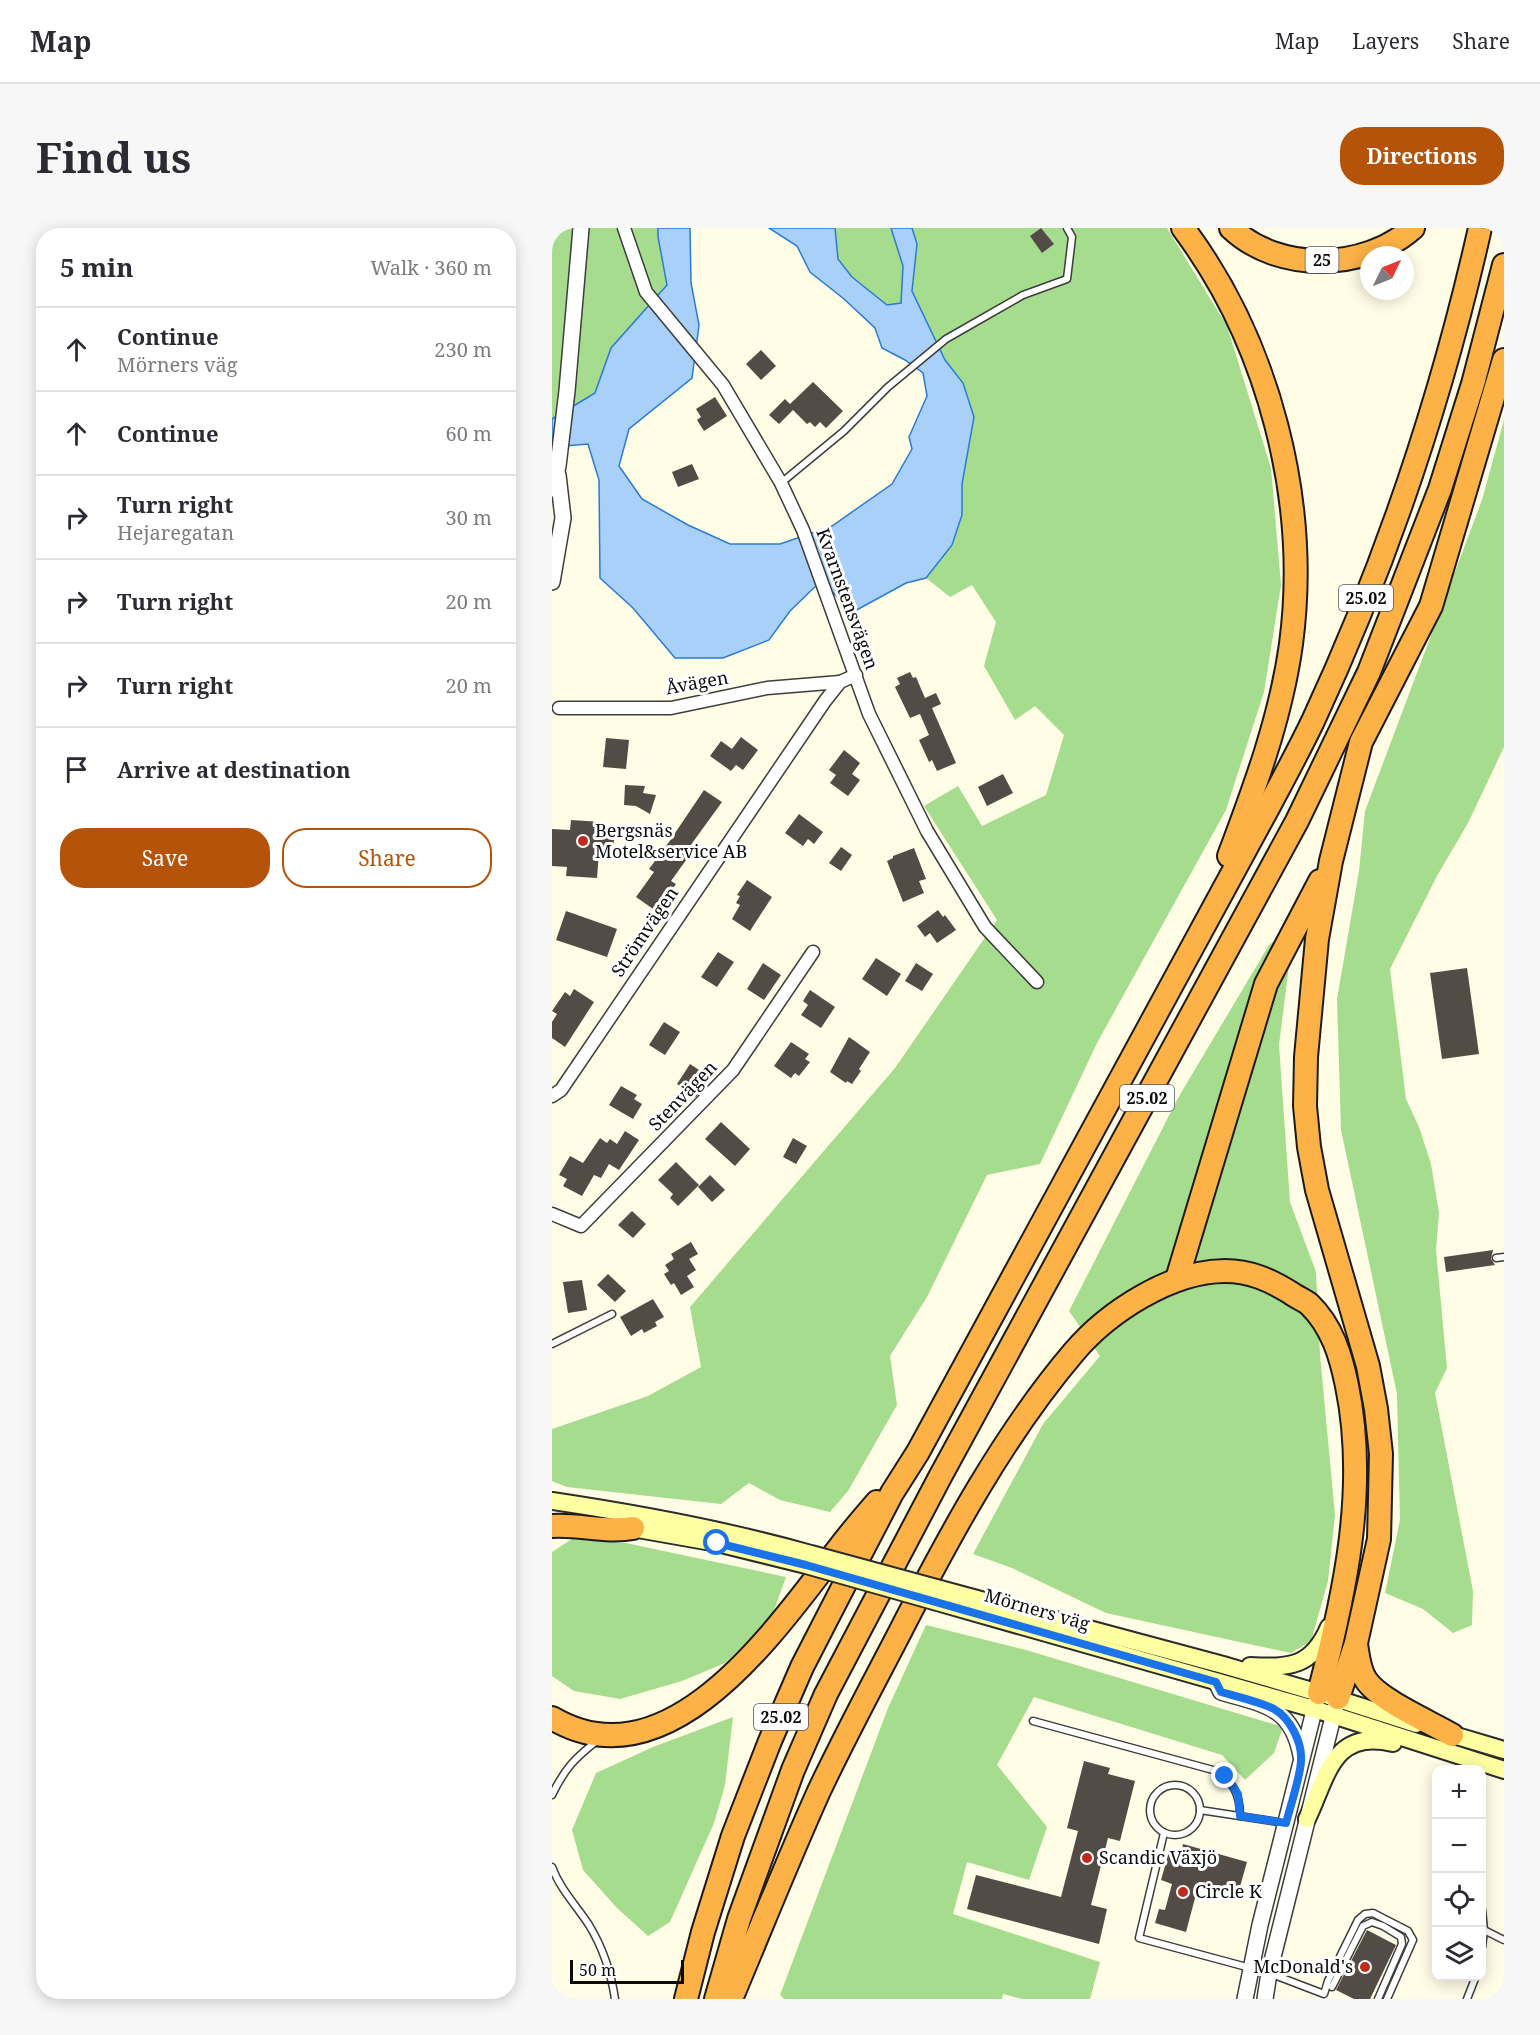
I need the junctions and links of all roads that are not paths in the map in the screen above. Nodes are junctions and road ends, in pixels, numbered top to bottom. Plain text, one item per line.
1 (581, 228) edge
2 (624, 228) edge
3 (1067, 228) edge
4 (1184, 228) edge
5 (1231, 228) edge
6 (1413, 228) edge
7 (1480, 228) edge
8 (1504, 265) edge
9 (1504, 360) edge
10 (558, 466) junction
11 (781, 483) junction
12 (552, 489) edge
13 (554, 557) edge
14 (552, 577) edge
15 (552, 582) edge
16 (856, 675) junction
17 (840, 682) junction
18 (559, 708) dead end
19 (1331, 861) junction
20 (1194, 945) junction
21 (813, 952) dead end
22 (1037, 982) dead end
23 (552, 1096) edge
24 (552, 1214) edge
25 (1177, 1279) junction
26 (612, 1314) dead end
27 (552, 1344) edge
28 (918, 1452) junction
29 (552, 1501) edge
30 (552, 1515) edge
31 (552, 1526) edge
32 (633, 1528) junction
33 (809, 1559) junction
34 (939, 1596) junction
35 (1339, 1604) junction
36 (1356, 1643) junction
37 (1222, 1665) junction
38 (1216, 1682) junction
39 (1326, 1704) junction
40 (552, 1718) edge
41 (1033, 1721) dead end
42 (606, 1734) junction
43 (1446, 1742) junction
44 (1504, 1750) edge
45 (1301, 1761) junction
46 (1504, 1770) edge
47 (552, 1795) edge
48 (1200, 1810) junction
49 (1240, 1816) junction
50 (1307, 1819) junction
51 (1286, 1823) junction
52 (1164, 1833) junction
53 (552, 1867) edge
54 (1486, 1931) edge
55 (1504, 1940) edge
56 (1251, 1968) junction
57 (1269, 1973) junction
58 (1474, 1981) edge
59 (1332, 1987) dead end
60 (615, 1999) edge
61 (686, 1999) edge
62 (716, 1999) edge
63 (730, 1999) edge
64 (1245, 1999) edge
65 (1265, 1999) edge
66 (1378, 1999) edge
67 (1387, 1999) edge
68 (1467, 1999) edge

1 - 10 street
2 - 11 street, Kvarnstensvägen
3 - 11 lane
4 - 20 highway
5 - 6 highway, 25
7 - 20 highway, 25.02
8 - 62 highway, 25.02
9 - 19 highway
10 - 12 street
10 - 13 street
11 - 16 street, Kvarnstensvägen
13 - 14 street
14 - 15 street
16 - 17 street, Strömvägen
16 - 22 street, Kvarnstensvägen
17 - 18 street, Åvägen
17 - 23 street, Strömvägen
19 - 25 highway
19 - 36 highway
20 - 28 highway, 25.02
21 - 24 street, Stenvägen
25 - 35 highway
25 - 63 highway
26 - 27 lane
28 - 42 highway
28 - 61 highway, 25.02
29 - 33 main road, Mörners väg
30 - 32 main road, Mörners väg
31 - 32 highway
32 - 33 main road, Mörners väg
33 - 34 main road, Mörners väg, bridge
34 - 37 main road, Mörners väg
34 - 38 main road, Mörners väg
35 - 37 main road
35 - 39 highway
36 - 39 highway
36 - 43 highway
37 - 39 main road, Mörners väg
38 - 39 main road, Mörners väg
38 - 45 street
39 - 43 main road, Mörners väg
39 - 45 street
39 - 50 street
40 - 42 highway
41 - 49 lane
42 - 47 lane
43 - 44 main road, Mörners väg
43 - 46 main road, Mörners väg
43 - 50 main road
45 - 51 street
48 - 49 lane
48 - 52 lane
48 - 52 lane
49 - 51 lane
50 - 57 street
51 - 56 street
52 - 56 lane
53 - 60 lane
54 - 55 lane
56 - 57 lane
56 - 64 street
57 - 65 street
57 - 67 lane
58 - 68 lane
59 - 66 lane

